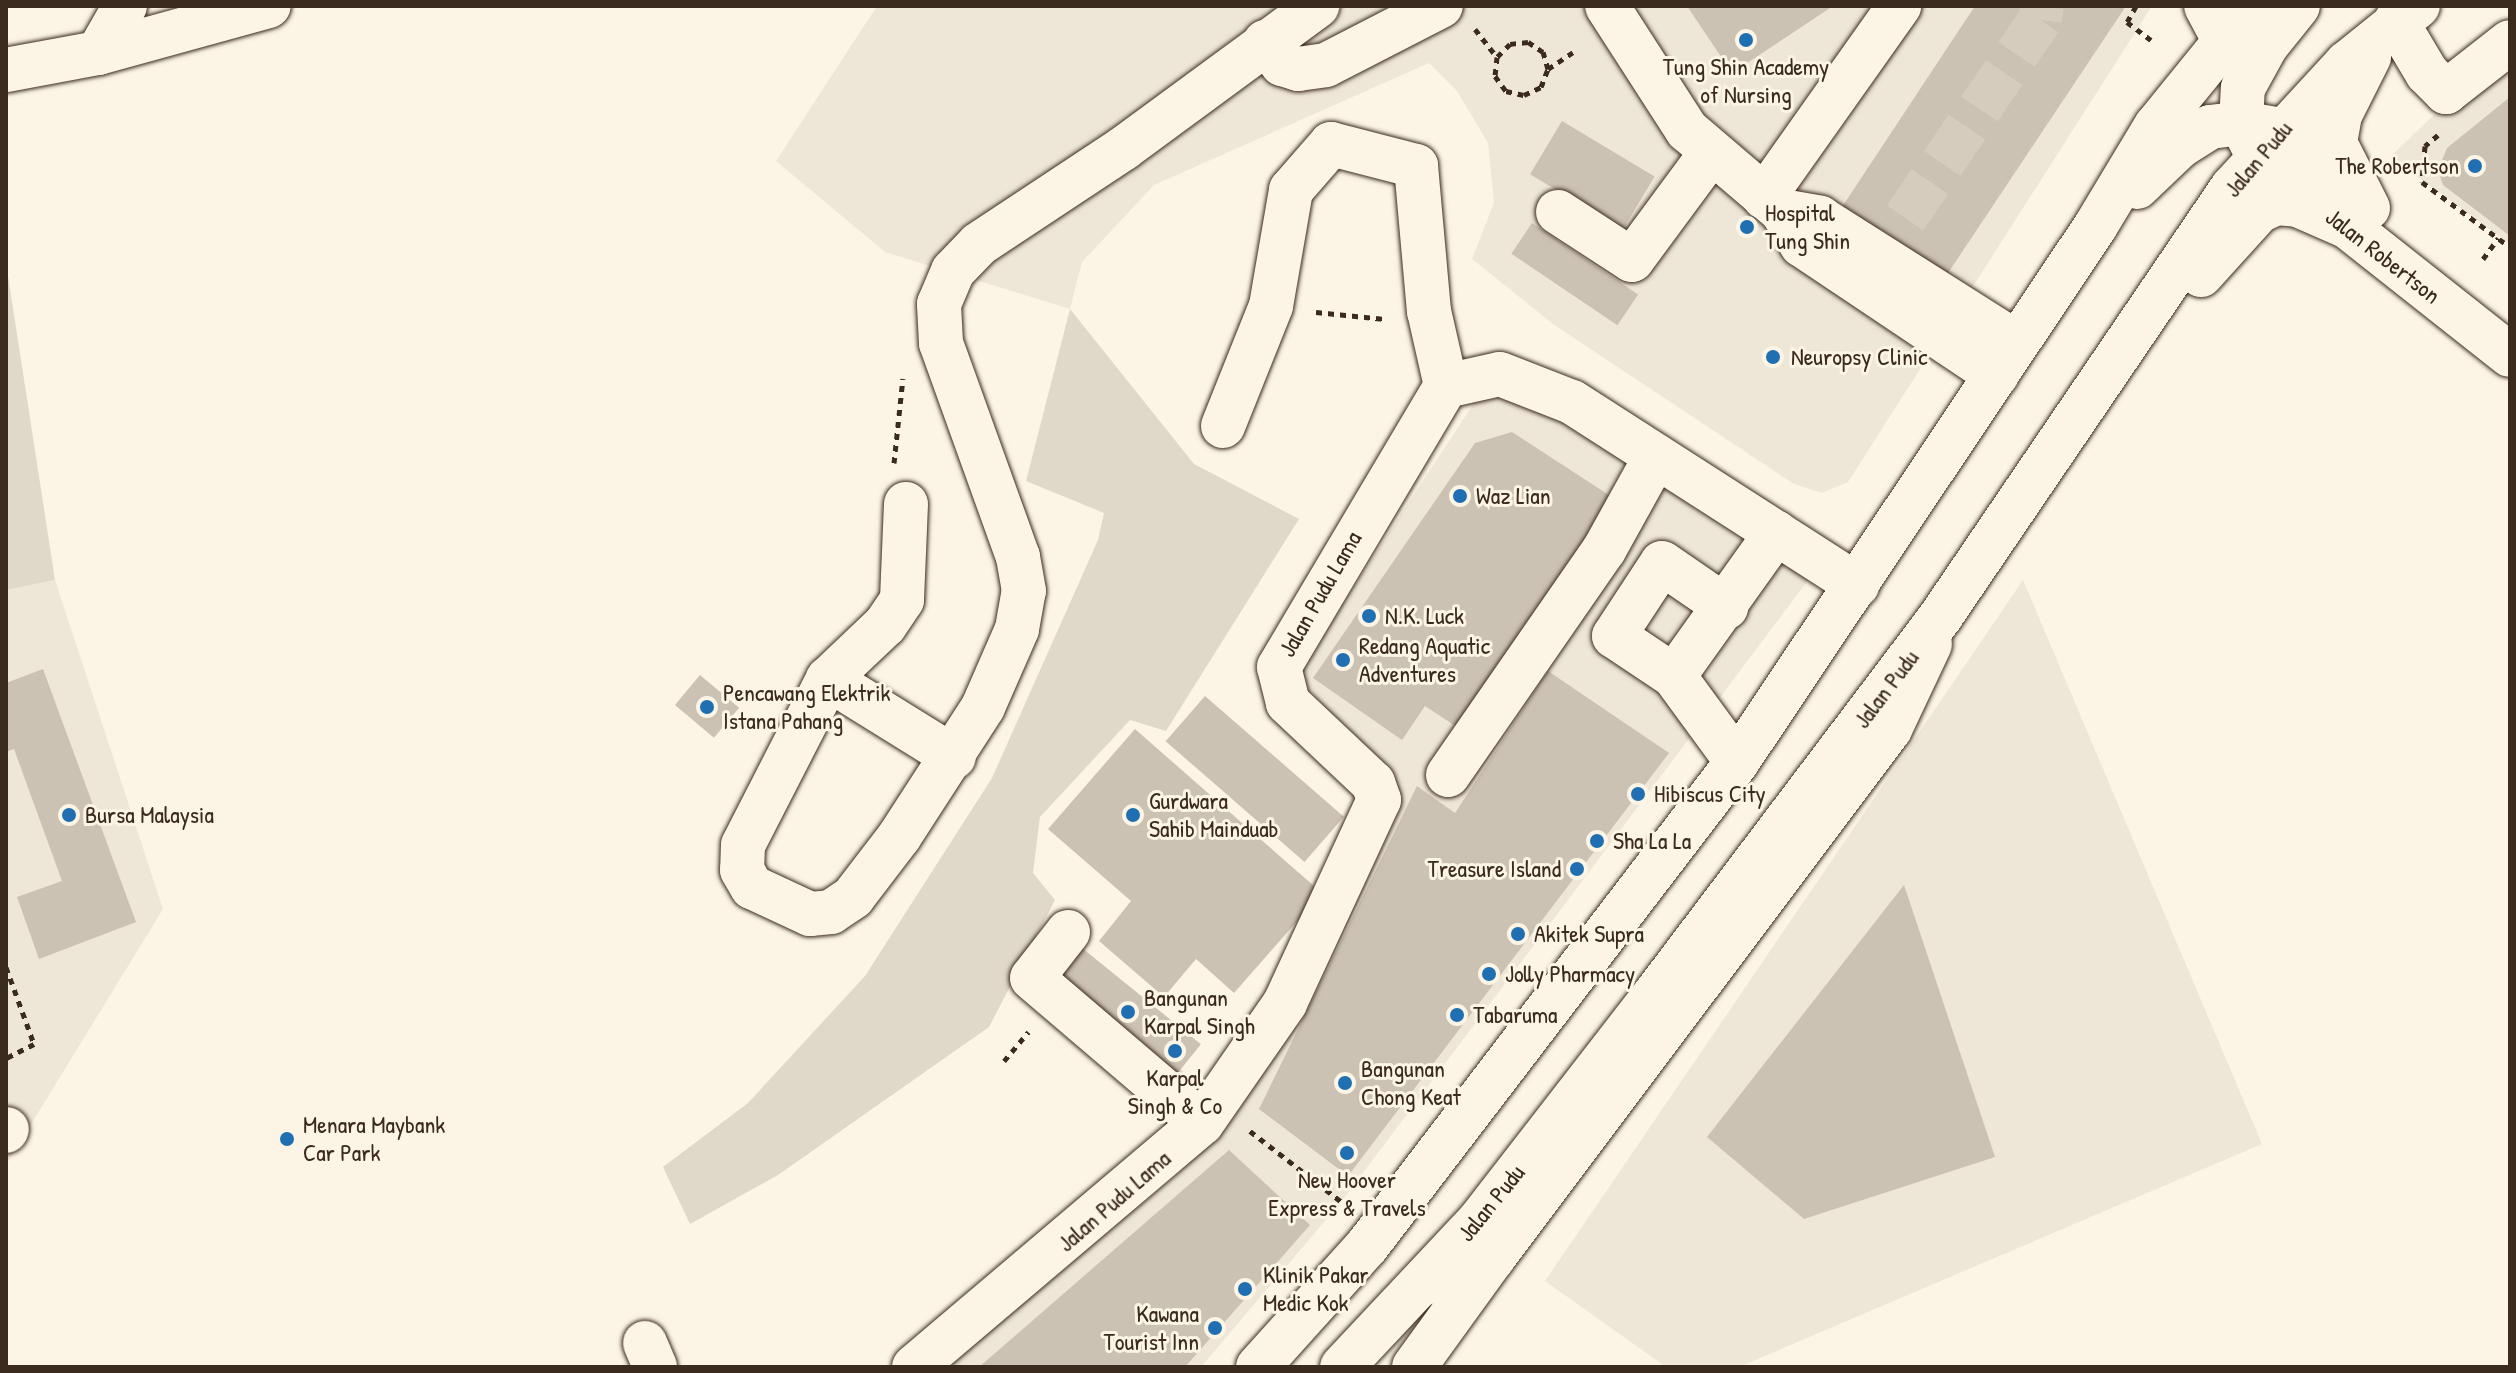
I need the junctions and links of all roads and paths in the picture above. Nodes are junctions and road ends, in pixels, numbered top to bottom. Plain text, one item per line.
1 (125, 6) edge
2 (269, 6) edge
3 (1317, 6) edge
4 (1607, 6) edge
5 (1899, 6) edge
6 (2136, 6) edge
7 (2269, 6) edge
8 (2298, 6) edge
9 (1457, 16) edge
10 (2398, 20) edge
11 (2215, 24) edge
12 (2151, 40) dead end
13 (1265, 42) junction
14 (2510, 42) edge
15 (1573, 52) dead end
16 (98, 53) junction
17 (1497, 57) junction
18 (1548, 69) junction
19 (6, 70) edge
20 (2261, 136) junction
21 (2425, 146) dead end
22 (1711, 153) junction
23 (1773, 204) junction
24 (1558, 212) dead end
25 (2358, 218) junction
26 (2095, 227) junction
27 (2498, 238) junction
28 (2510, 247) edge
29 (2483, 259) dead end
30 (1327, 314) dead end
31 (2510, 318) edge
32 (1370, 322) dead end
33 (2510, 355) edge
34 (2007, 359) junction
35 (1446, 386) junction
36 (2087, 400) junction
37 (1223, 426) dead end
38 (1656, 456) junction
39 (906, 504) dead end
40 (1776, 533) junction
41 (1857, 585) junction
42 (1726, 607) junction
43 (1941, 616) junction
44 (1674, 676) junction
45 (828, 679) junction
46 (954, 757) junction
47 (1737, 762) junction
48 (1448, 775) dead end
49 (1068, 932) dead end
50 (6, 967) edge
51 (1021, 1041) dead end
52 (6, 1058) edge
53 (1004, 1061) dead end
54 (1210, 1115) junction
55 (1346, 1205) dead end
56 (1493, 1258) junction
57 (1420, 1285) junction
58 (914, 1367) edge
59 (1258, 1367) edge
60 (1342, 1367) edge
61 (1414, 1367) edge

1 - 16 main road
2 - 16 main road
3 - 13 main road
4 - 22 main road
5 - 23 main road
6 - 12 path
7 - 11 main road
8 - 20 main road
9 - 13 main road
9 - 17 path
10 - 14 main road
10 - 20 main road, Jalan Pudu
10 - 25 main road
11 - 26 main road
13 - 46 main road
15 - 18 path
16 - 19 main road
17 - 18 path
17 - 18 path
20 - 25 main road, Jalan Robertson
20 - 26 main road
20 - 36 main road, Jalan Pudu
21 - 27 path
22 - 23 main road
22 - 24 main road
23 - 34 main road
25 - 31 main road, Jalan Robertson
25 - 33 main road, Jalan Robertson
25 - 36 main road
26 - 34 main road
27 - 28 path
27 - 29 path
30 - 32 path
34 - 41 main road
35 - 37 main road
35 - 38 main road
35 - 54 main road, Jalan Pudu Lama
36 - 43 main road, Jalan Pudu
38 - 40 main road
38 - 48 main road
39 - 45 main road
40 - 41 main road
40 - 42 main road
41 - 47 main road
42 - 44 main road
42 - 44 main road
43 - 56 main road
43 - 57 main road, Jalan Pudu
44 - 47 main road
45 - 46 main road
45 - 46 main road
47 - 59 main road
49 - 54 main road
50 - 52 path
51 - 53 path
54 - 55 path
54 - 58 main road, Jalan Pudu Lama
56 - 57 main road
56 - 61 main road
57 - 60 main road, Jalan Pudu

